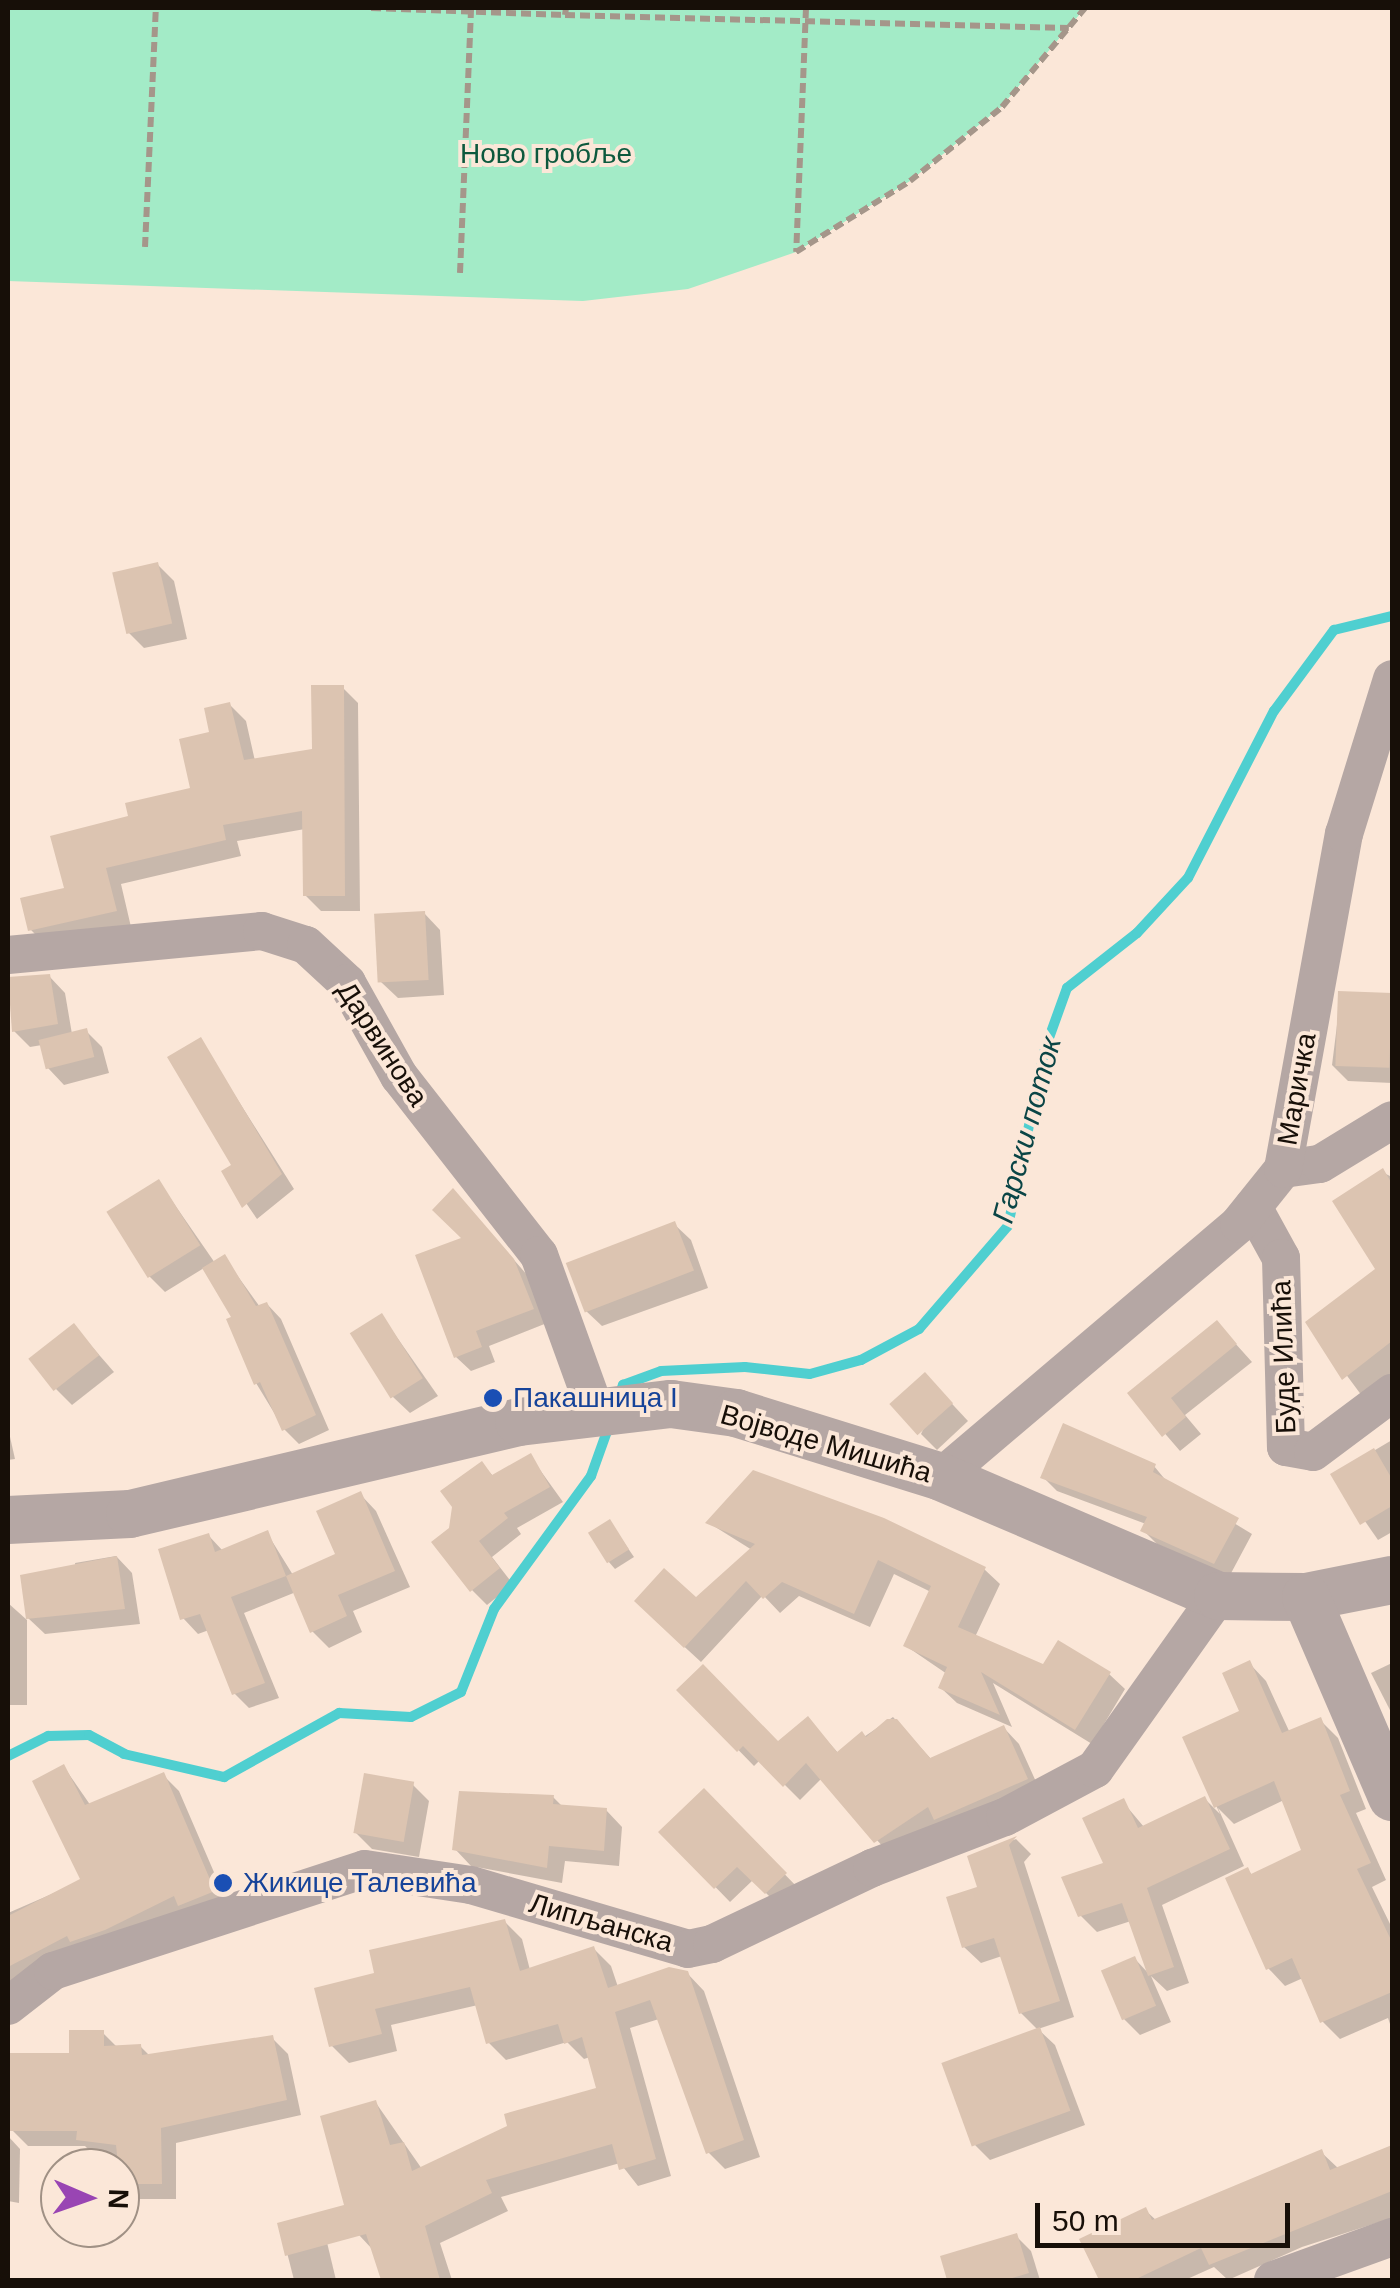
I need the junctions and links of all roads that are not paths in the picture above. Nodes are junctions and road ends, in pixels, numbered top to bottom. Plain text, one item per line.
1 (1392, 679) edge
2 (8, 955) edge
3 (1392, 1120) edge
4 (1282, 1168) junction
5 (1254, 1206) junction
6 (1392, 1393) edge
7 (582, 1412) junction
8 (941, 1477) junction
9 (8, 1520) edge
10 (1392, 1580) edge
11 (1218, 1596) junction
12 (1306, 1597) junction
13 (1392, 1797) edge
14 (8, 2006) edge
15 (1392, 2238) edge
16 (1273, 2280) edge

1 - 4 street, Маричка
2 - 7 street, Дарвинова
3 - 4 street
4 - 5 street, Маричка
5 - 6 street, Буде Илића
5 - 8 street, Маричка
7 - 8 street, Војводе Мишића
7 - 9 street, Војводе Мишића
8 - 11 street, Војводе Мишића
10 - 12 street, Војводе Мишића
11 - 12 street, Војводе Мишића
11 - 14 street, Липљанска
12 - 13 street
15 - 16 street

